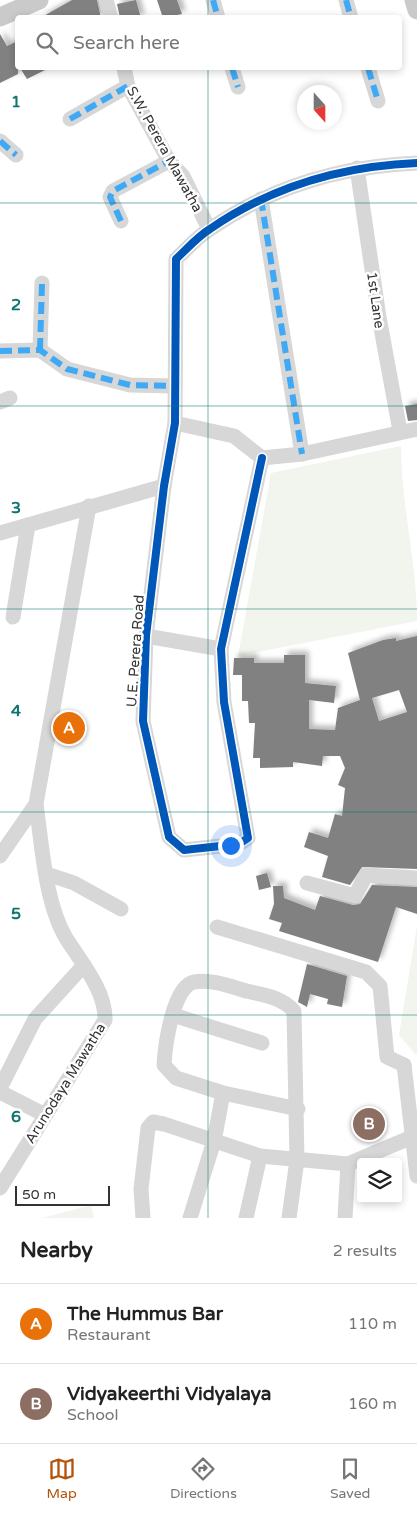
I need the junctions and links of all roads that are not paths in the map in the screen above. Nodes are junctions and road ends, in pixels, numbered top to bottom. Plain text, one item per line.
1 (39, 0) edge
2 (106, 0) edge
3 (213, 0) edge
4 (346, 0) edge
5 (414, 0) edge
6 (417, 10) edge
7 (110, 15) edge
8 (217, 15) edge
9 (350, 15) edge
10 (0, 17) edge
11 (124, 70) edge
12 (233, 70) edge
13 (369, 70) edge
14 (128, 86) junction
15 (238, 87) dead end
16 (378, 101) dead end
17 (70, 119) dead end
18 (0, 141) edge
19 (16, 155) dead end
20 (169, 161) junction
21 (417, 163) edge
22 (357, 168) junction
23 (261, 199) junction
24 (121, 221) dead end
25 (209, 229) junction
26 (42, 283) dead end
27 (40, 350) junction
28 (0, 351) edge
29 (175, 386) junction
30 (175, 423) junction
31 (417, 429) edge
32 (400, 431) junction
33 (302, 454) junction
34 (262, 458) junction
35 (164, 486) junction
36 (89, 506) junction
37 (28, 525) junction
38 (0, 533) edge
39 (13, 617) dead end
40 (146, 636) junction
41 (221, 649) junction
42 (36, 804) junction
43 (0, 856) edge
44 (47, 874) junction
45 (417, 878) edge
46 (307, 883) dead end
47 (121, 909) dead end
48 (217, 928) dead end
49 (84, 965) junction
50 (173, 1015) junction
51 (262, 1044) dead end
52 (411, 1063) edge
53 (0, 1088) edge
54 (0, 1092) edge
55 (223, 1093) junction
56 (298, 1109) junction
57 (45, 1115) junction
58 (412, 1137) junction
59 (214, 1142) junction
60 (260, 1156) junction
61 (297, 1160) junction
62 (348, 1164) junction
63 (417, 1176) edge
64 (0, 1188) edge
65 (143, 1218) edge
66 (190, 1218) edge
67 (246, 1218) edge
68 (289, 1218) edge
69 (345, 1218) edge

1 - 10 main road
2 - 7 street
3 - 8 street
4 - 9 street
5 - 6 main road
11 - 14 street, S.W. Perera Mawatha
12 - 15 street
13 - 16 street
14 - 17 street
14 - 20 street, S.W. Perera Mawatha
18 - 19 street
20 - 24 street
20 - 25 street, S.W. Perera Mawatha
21 - 22 street, U.E. Perera Road
22 - 23 street, U.E. Perera Road
22 - 32 street, 1st Lane
23 - 25 street, U.E. Perera Road
23 - 33 street
25 - 29 street, U.E. Perera Road
26 - 27 street
27 - 28 street
27 - 29 street
29 - 30 street, U.E. Perera Road
30 - 34 street
30 - 35 street, U.E. Perera Road
31 - 32 street
32 - 33 street
33 - 34 street
34 - 41 street, U.E. Perera Road
35 - 36 street
35 - 40 street, U.E. Perera Road
36 - 37 street
36 - 42 street
37 - 38 street
37 - 39 street
40 - 41 street
40 - 41 street, U.E. Perera Road
42 - 43 street
42 - 44 street, Arunodaya Mawatha
44 - 47 street
44 - 49 street, Arunodaya Mawatha
45 - 46 street
48 - 52 street
49 - 53 street
49 - 57 street, Arunodaya Mawatha
50 - 51 street
50 - 55 street
50 - 56 street
52 - 58 street
54 - 57 street
55 - 56 street
55 - 59 street
56 - 61 street
57 - 64 street, Arunodaya Mawatha
58 - 62 street
58 - 63 street
59 - 60 street
59 - 65 street
59 - 66 street
60 - 61 street
60 - 67 street
61 - 62 street
61 - 68 street
62 - 69 street

